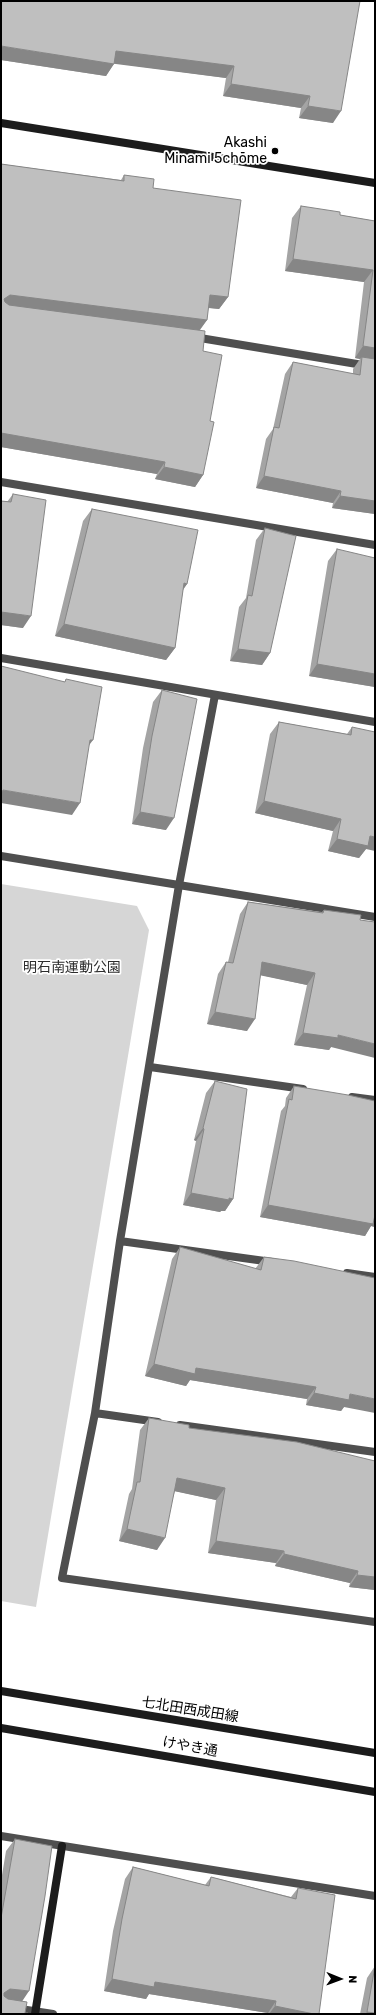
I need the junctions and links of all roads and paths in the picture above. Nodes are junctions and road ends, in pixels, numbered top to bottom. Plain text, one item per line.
1 (1, 123) edge
2 (375, 183) edge
3 (186, 336) edge
4 (375, 367) edge
5 (1, 482) edge
6 (375, 545) edge
7 (1, 658) edge
8 (215, 695) junction
9 (375, 722) edge
10 (1, 856) edge
11 (179, 886) junction
12 (375, 917) edge
13 (150, 1067) junction
14 (313, 1091) edge
15 (344, 1096) edge
16 (375, 1100) edge
17 (120, 1241) junction
18 (282, 1264) edge
19 (336, 1271) edge
20 (375, 1277) edge
21 (95, 1413) junction
22 (375, 1452) edge
23 (375, 1622) edge
24 (1, 1691) edge
25 (1, 1728) edge
26 (375, 1753) edge
27 (375, 1792) edge
28 (1, 1836) edge
29 (62, 1846) junction
30 (375, 1896) edge
31 (1, 2006) edge
32 (35, 2013) edge
33 (53, 2014) edge

1 - 2 street
3 - 4 street
5 - 6 street
7 - 8 street
8 - 9 street
8 - 11 street
10 - 11 street
11 - 12 street
11 - 13 street
13 - 14 street
13 - 17 street
15 - 16 street
17 - 18 street
17 - 21 street
19 - 20 street
21 - 22 street
21 - 23 street
24 - 26 street, 七北田西成田線
25 - 27 street, けやき通
28 - 29 street
29 - 30 street
29 - 32 street
31 - 32 street
32 - 33 street

